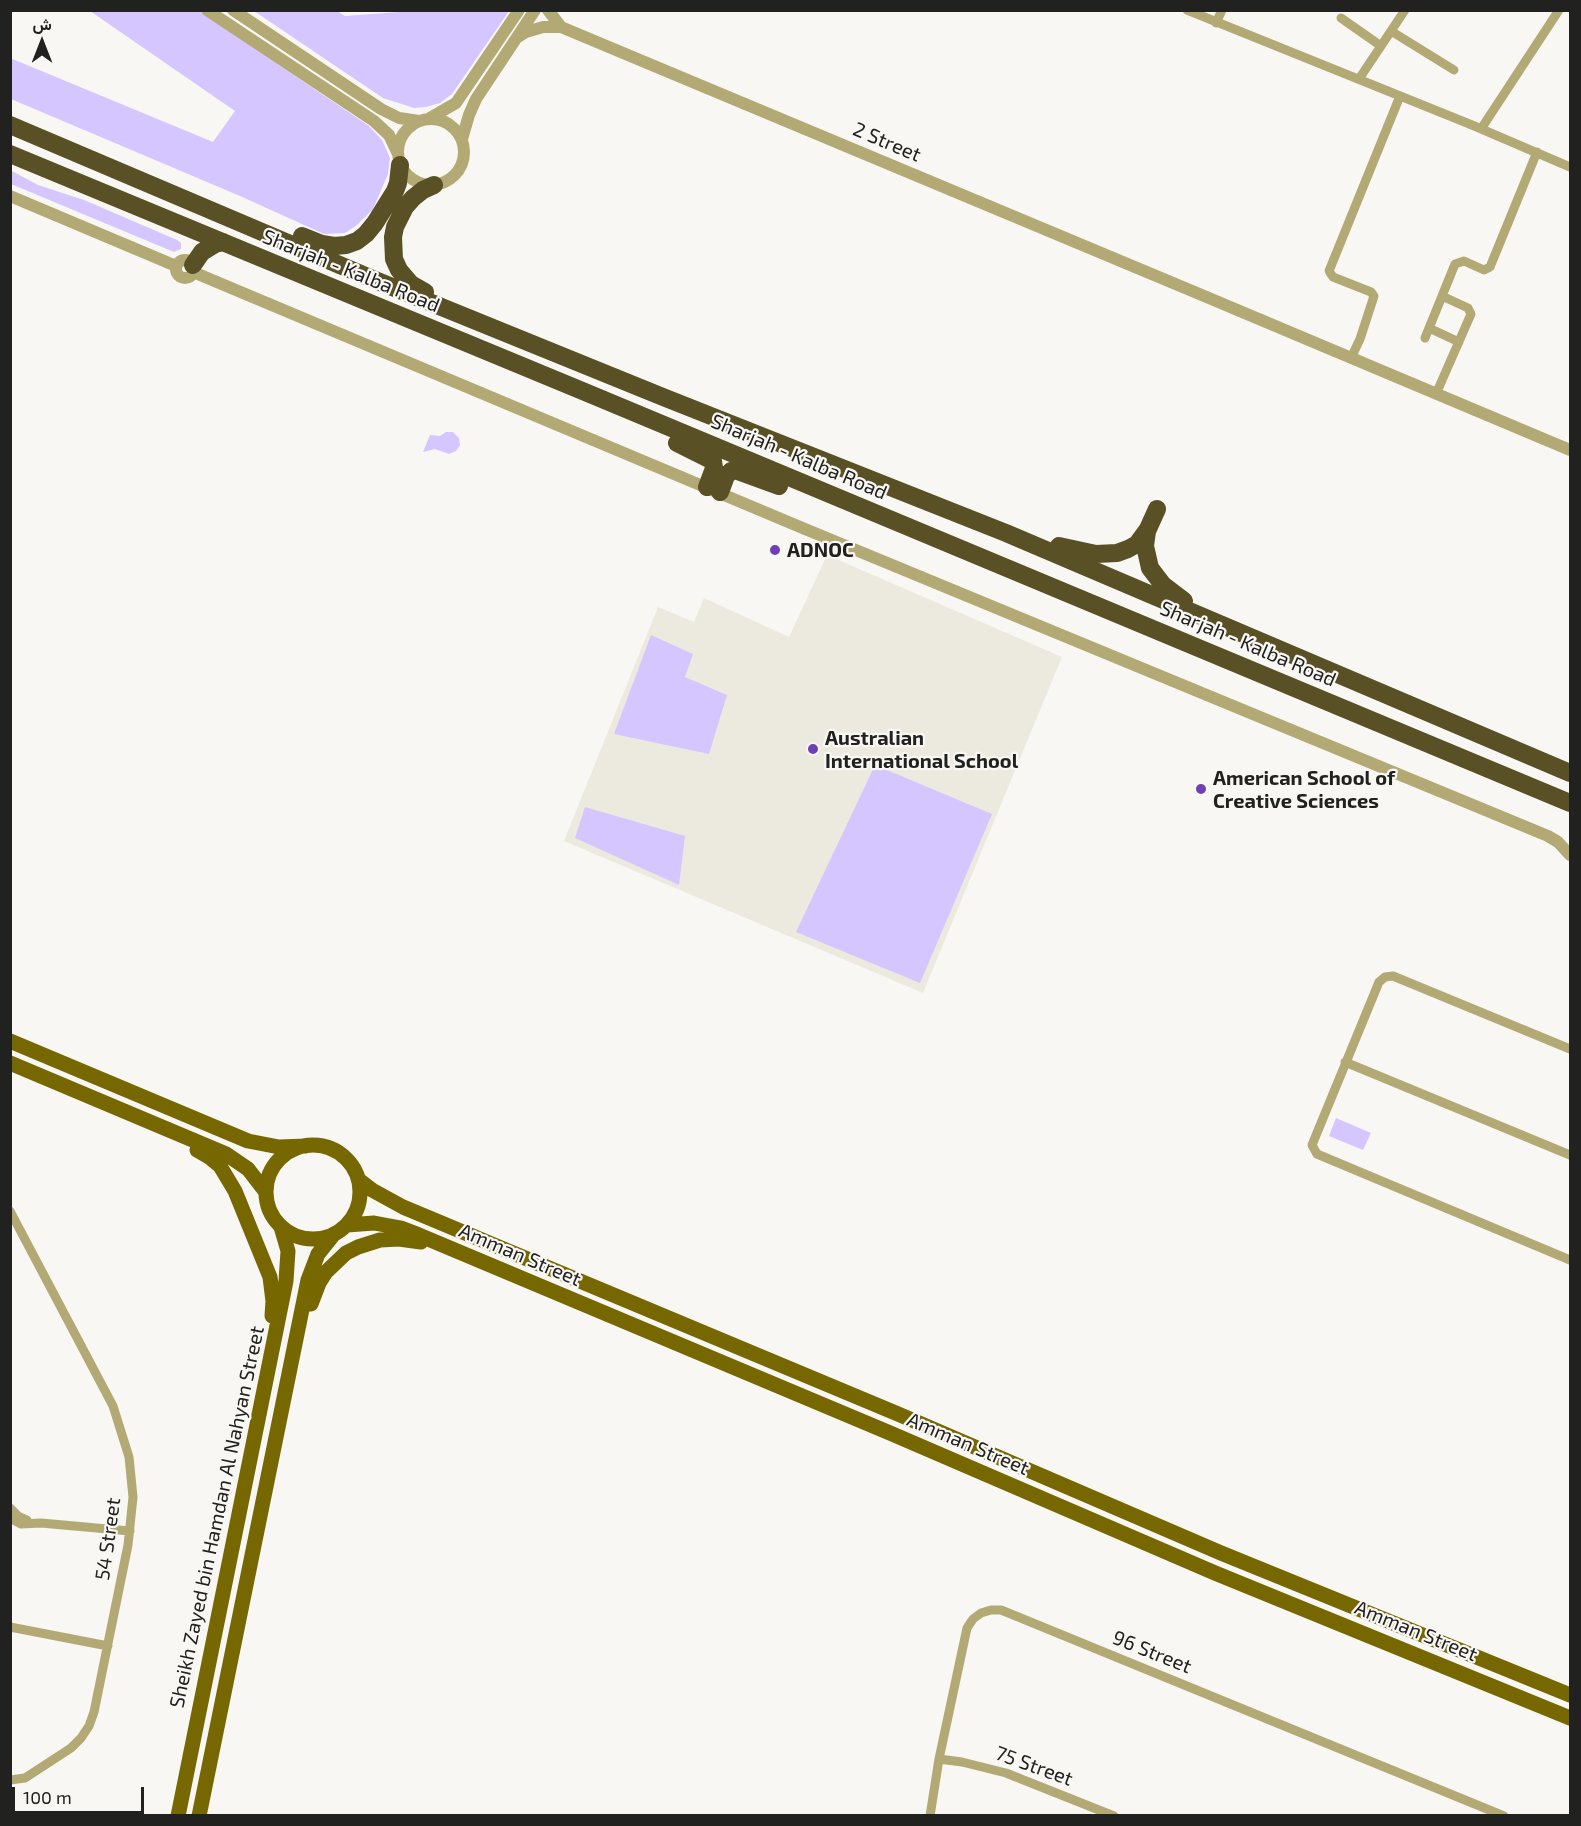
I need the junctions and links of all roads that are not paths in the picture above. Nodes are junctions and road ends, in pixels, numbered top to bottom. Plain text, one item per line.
1 (207, 10) edge
2 (234, 10) edge
3 (519, 10) edge
4 (535, 10) edge
5 (548, 10) edge
6 (1188, 10) edge
7 (1222, 10) edge
8 (1405, 10) edge
9 (1559, 10) edge
10 (1341, 18) dead end
11 (1216, 23) junction
12 (561, 27) junction
13 (1391, 31) junction
14 (518, 37) junction
15 (1381, 46) junction
16 (1454, 70) dead end
17 (1359, 79) junction
18 (1400, 96) junction
19 (424, 120) junction
20 (10, 125) edge
21 (1481, 129) junction
22 (462, 138) junction
23 (1537, 152) junction
24 (10, 154) edge
25 (90, 159) junction
26 (399, 159) junction
27 (1570, 167) edge
28 (434, 185) junction
29 (10, 196) edge
30 (182, 225) junction
31 (223, 242) junction
32 (187, 265) junction
33 (1442, 296) junction
34 (1429, 328) junction
35 (1425, 338) dead end
36 (1459, 342) junction
37 (1351, 358) junction
38 (585, 392) junction
39 (1436, 394) junction
40 (663, 397) junction
41 (1570, 450) edge
42 (714, 489) junction
43 (1157, 509) dead end
44 (878, 515) junction
45 (1148, 529) junction
46 (1006, 533) junction
47 (1217, 622) junction
48 (1570, 773) edge
49 (1570, 803) edge
50 (1570, 855) edge
51 (10, 1041) edge
52 (1570, 1049) edge
53 (1345, 1062) junction
54 (10, 1064) edge
55 (157, 1125) junction
56 (306, 1146) junction
57 (1570, 1155) edge
58 (359, 1180) junction
59 (265, 1191) junction
60 (12, 1215) edge
61 (281, 1227) junction
62 (340, 1230) junction
63 (435, 1243) junction
64 (1570, 1260) edge
65 (294, 1348) junction
66 (271, 1355) junction
67 (10, 1508) edge
68 (10, 1518) edge
69 (41, 1523) junction
70 (130, 1531) junction
71 (10, 1627) edge
72 (108, 1646) junction
73 (1570, 1695) edge
74 (1570, 1718) edge
75 (939, 1759) junction
76 (10, 1780) edge
77 (1098, 1813) edge
78 (178, 1815) edge
79 (199, 1815) edge
80 (930, 1815) edge
81 (1114, 1815) edge
82 (1504, 1815) edge

1 - 26 street
2 - 19 street
3 - 19 street
4 - 14 street
5 - 12 street
6 - 11 street
7 - 11 street
8 - 13 street
9 - 21 street
10 - 15 street
11 - 17 street
12 - 14 street
12 - 37 street, 2 Street
13 - 15 street
13 - 16 street
14 - 22 street
15 - 17 street
17 - 18 street
18 - 21 street
18 - 37 street
19 - 22 street
19 - 26 street
20 - 25 highway, Sharjah - Kalba Road
21 - 23 street
22 - 28 street
23 - 27 street
23 - 33 street
24 - 30 highway, Sharjah - Kalba Road
25 - 26 highway
25 - 40 highway, Sharjah - Kalba Road
26 - 28 street
28 - 40 highway
29 - 32 street
30 - 31 highway, Sharjah - Kalba Road
30 - 32 highway
31 - 32 highway
31 - 38 highway, Sharjah - Kalba Road
32 - 42 street
33 - 34 street
33 - 36 street
34 - 35 street
34 - 36 street
36 - 39 street
37 - 39 street, 2 Street
38 - 42 highway
38 - 44 highway, Sharjah - Kalba Road
39 - 41 street, 2 Street
40 - 46 highway, Sharjah - Kalba Road
42 - 44 highway
42 - 50 street
43 - 45 highway
44 - 49 highway, Sharjah - Kalba Road
45 - 46 highway
45 - 47 highway
46 - 47 highway, Sharjah - Kalba Road
47 - 48 highway, Sharjah - Kalba Road
51 - 56 main road
52 - 53 street
53 - 57 street
53 - 64 street
54 - 55 main road
55 - 59 main road
55 - 66 main road
56 - 58 main road
56 - 59 main road
58 - 62 main road
58 - 73 main road, Amman Street
59 - 61 main road
60 - 70 street, 54 Street
61 - 62 main road
61 - 66 main road, Sheikh Zayed bin Hamdan Al Nahyan Street
62 - 63 main road, Amman Street
62 - 65 main road, Sheikh Zayed bin Hamdan Al Nahyan Street
63 - 65 main road
63 - 74 main road, Amman Street
65 - 79 main road, Sheikh Zayed bin Hamdan Al Nahyan Street
66 - 78 main road, Sheikh Zayed bin Hamdan Al Nahyan Street
67 - 69 street
68 - 69 street
69 - 70 street
70 - 72 street, 54 Street
71 - 72 street
72 - 76 street, 54 Street
75 - 77 street, 75 Street
75 - 80 street, 96 Street
75 - 82 street, 96 Street
77 - 81 street, 75 Street

